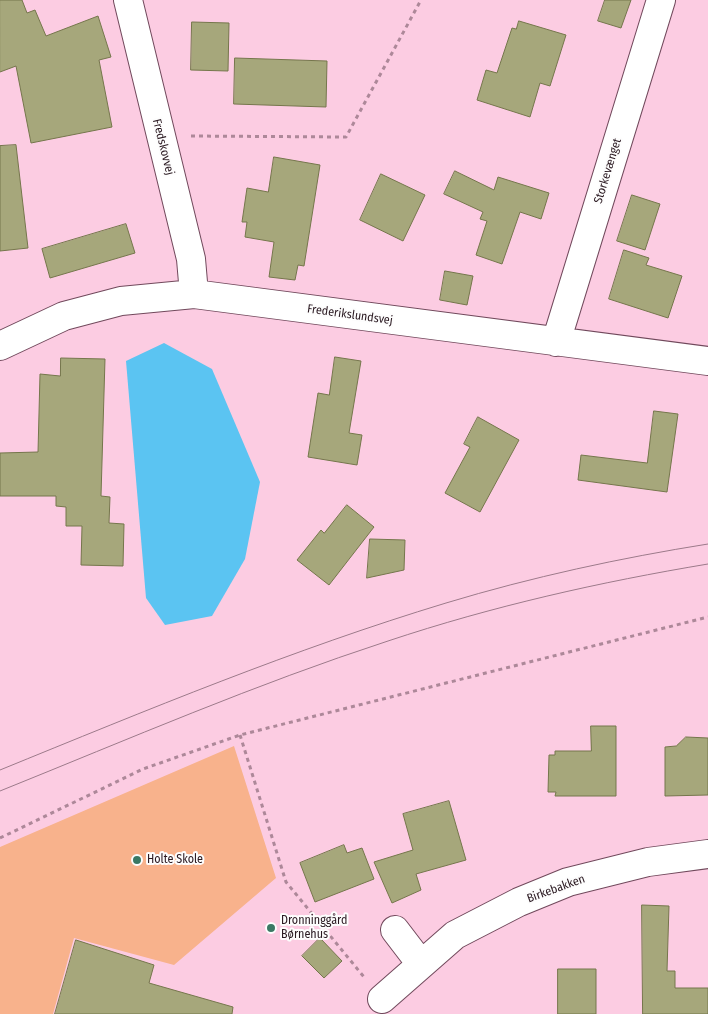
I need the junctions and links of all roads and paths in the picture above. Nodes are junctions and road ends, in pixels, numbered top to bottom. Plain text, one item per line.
1 (128, 0) edge
2 (421, 0) edge
3 (661, 0) edge
4 (161, 136) junction
5 (194, 294) junction
6 (556, 342) junction
7 (0, 346) edge
8 (708, 361) edge
9 (708, 617) edge
10 (240, 735) junction
11 (0, 838) edge
12 (708, 854) edge
13 (395, 930) dead end
14 (421, 964) junction
15 (382, 999) joint

1 - 4 street, Fredskovvej
2 - 4 path
3 - 6 street, Storkevænget
4 - 5 street, Fredskovvej
5 - 6 street, Frederikslundsvej
5 - 7 street, Frederikslundsvej
6 - 8 street, Frederikslundsvej
9 - 10 path
10 - 11 path
10 - 15 path
12 - 14 street, Birkebakken
13 - 14 street
14 - 15 street, Birkebakken

